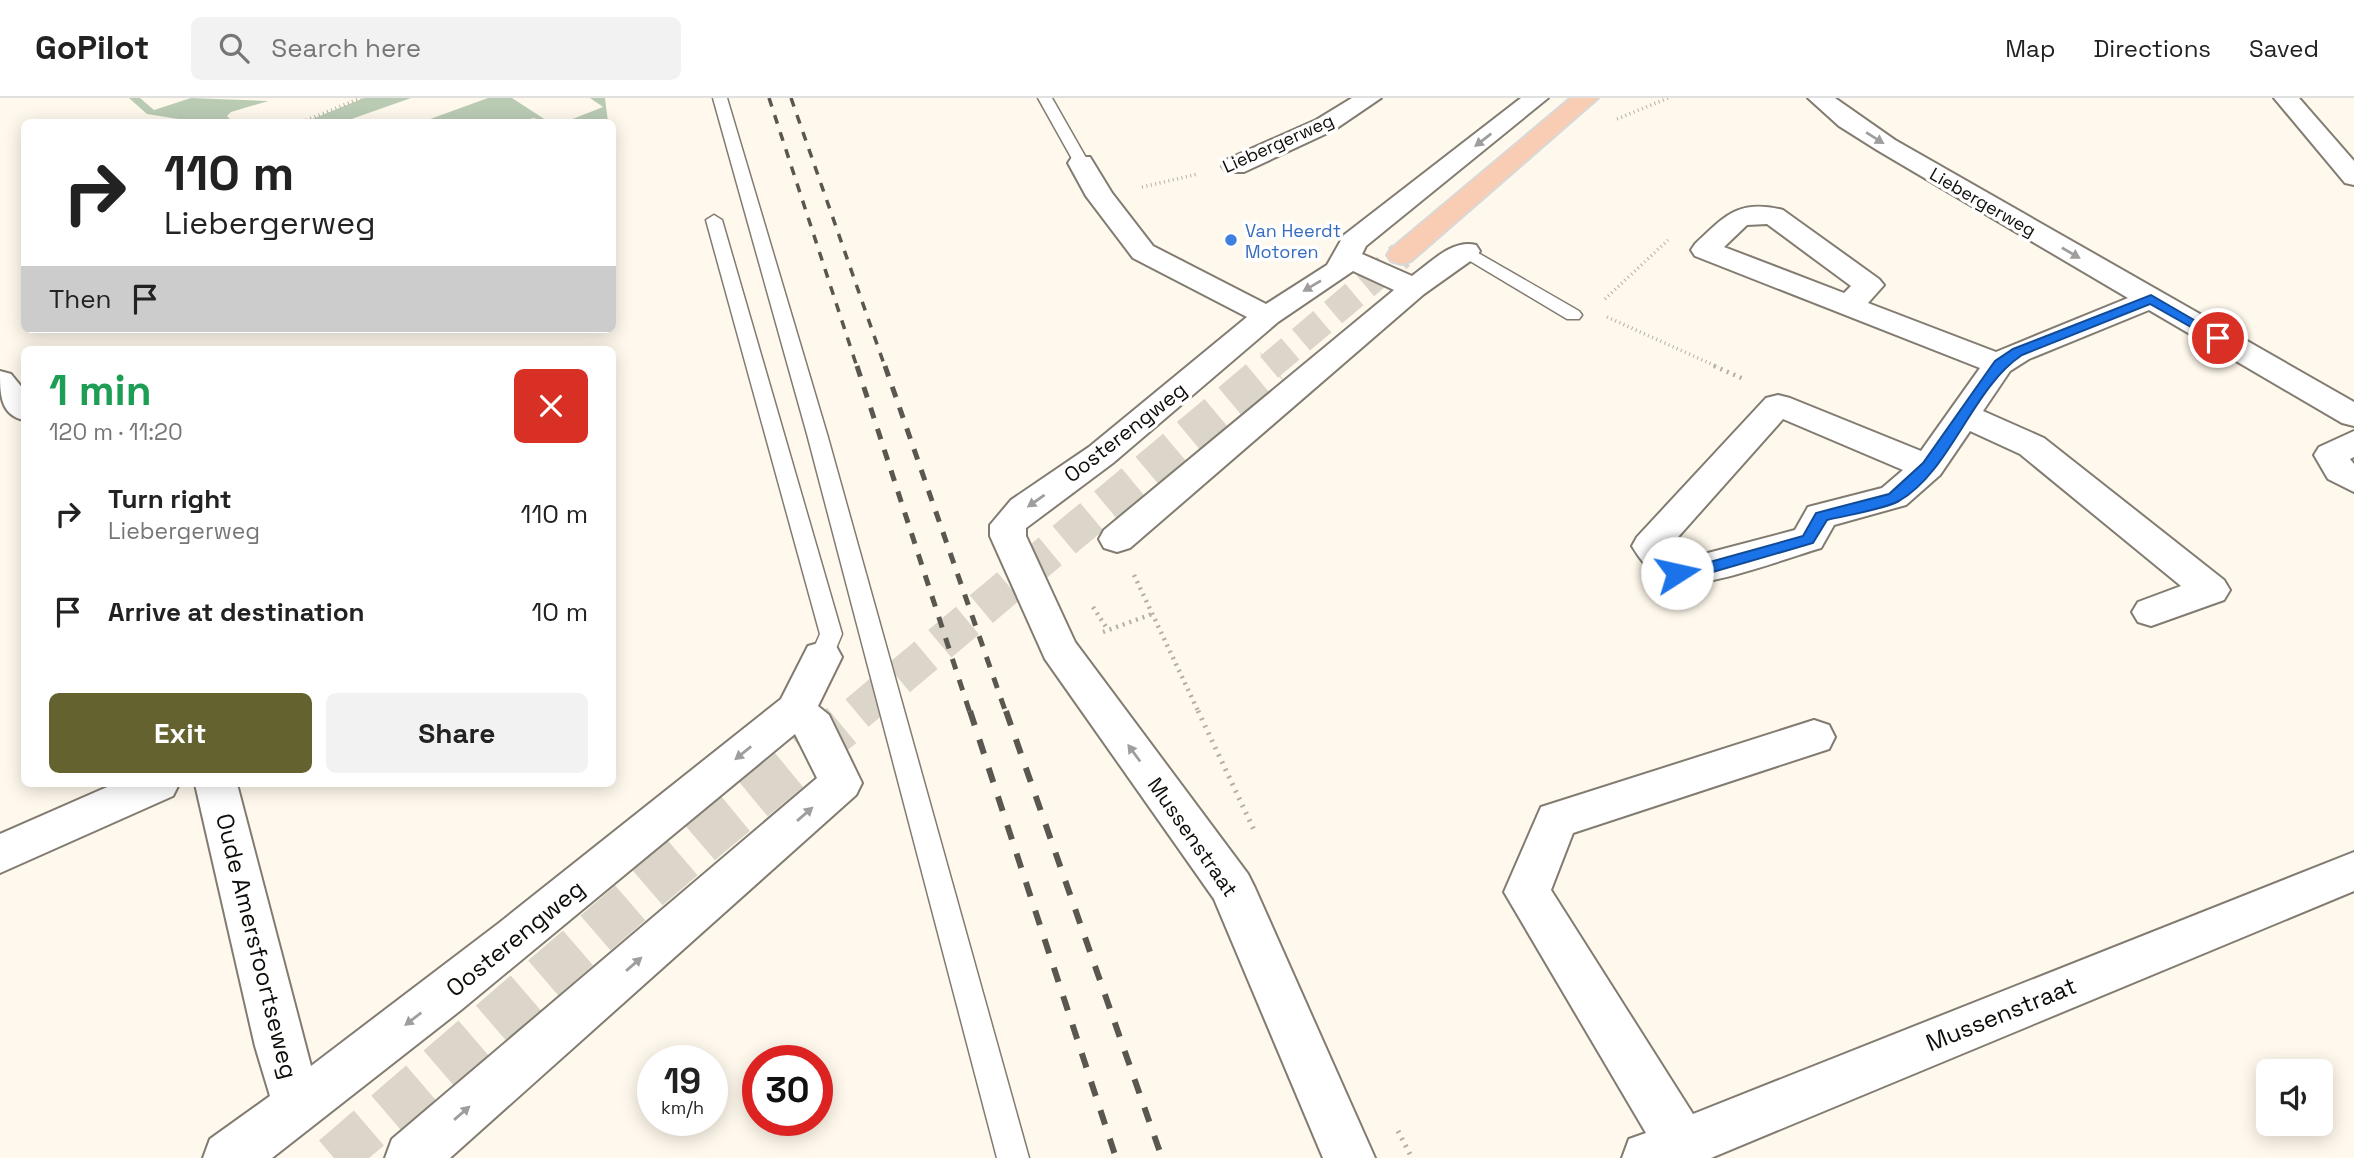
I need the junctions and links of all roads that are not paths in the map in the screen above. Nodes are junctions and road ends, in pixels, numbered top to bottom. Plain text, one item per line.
1 (720, 98) edge
2 (1045, 98) edge
3 (1369, 98) edge
4 (1536, 98) edge
5 (1820, 98) edge
6 (2286, 98) edge
7 (1588, 100) edge
8 (1082, 163) joint
9 (1235, 166) road end
10 (2354, 177) edge
11 (714, 220) dead end
12 (1466, 251) joint
13 (1401, 255) tunnel mouth
14 (1348, 258) junction
15 (1414, 288) junction
16 (2151, 299) junction
17 (1848, 306) junction
18 (1573, 314) dead end
19 (1267, 316) junction
20 (1999, 364) junction
21 (0, 381) edge
22 (21, 406) edge
23 (1962, 414) junction
24 (2354, 416) edge
25 (2354, 442) edge
26 (1928, 467) junction
27 (2354, 480) edge
28 (1117, 539) dead end
29 (2151, 612) dead end
30 (1059, 649) joint
31 (822, 657) joint
32 (796, 710) junction
33 (1814, 737) dead end
34 (151, 787) edge
35 (217, 787) edge
36 (0, 854) edge
37 (2354, 871) edge
38 (299, 1107) junction
39 (1665, 1151) edge
40 (229, 1158) edge
41 (411, 1158) edge
42 (1013, 1158) edge
43 (1349, 1158) edge

1 - 42 lane
2 - 8 lane
3 - 9 street, Liebergerweg
4 -> 14 street, Oosterengweg
5 -> 16 street, Liebergerweg
6 - 10 street
7 - 13 main road
8 - 19 street
11 - 31 lane
12 - 15 street
12 - 18 lane
14 - 15 street
14 -> 19 street, Oosterengweg
15 - 28 street
16 - 20 street
16 - 24 street, Liebergerweg
17 - 17 street
17 - 20 street
19 -> 30 street, Oosterengweg
20 - 23 street
21 - 22 street
23 - 26 street
23 - 29 street
25 - 27 street
26 - 26 street
43 -> 30 street, Mussenstraat
31 - 32 street, Oosterengweg
32 -> 38 street, Oosterengweg
41 -> 32 street
33 - 39 street
34 - 36 street
35 - 38 street, Oude Amersfoortseweg
37 - 39 street, Mussenstraat
38 - 40 street, Oosterengweg

